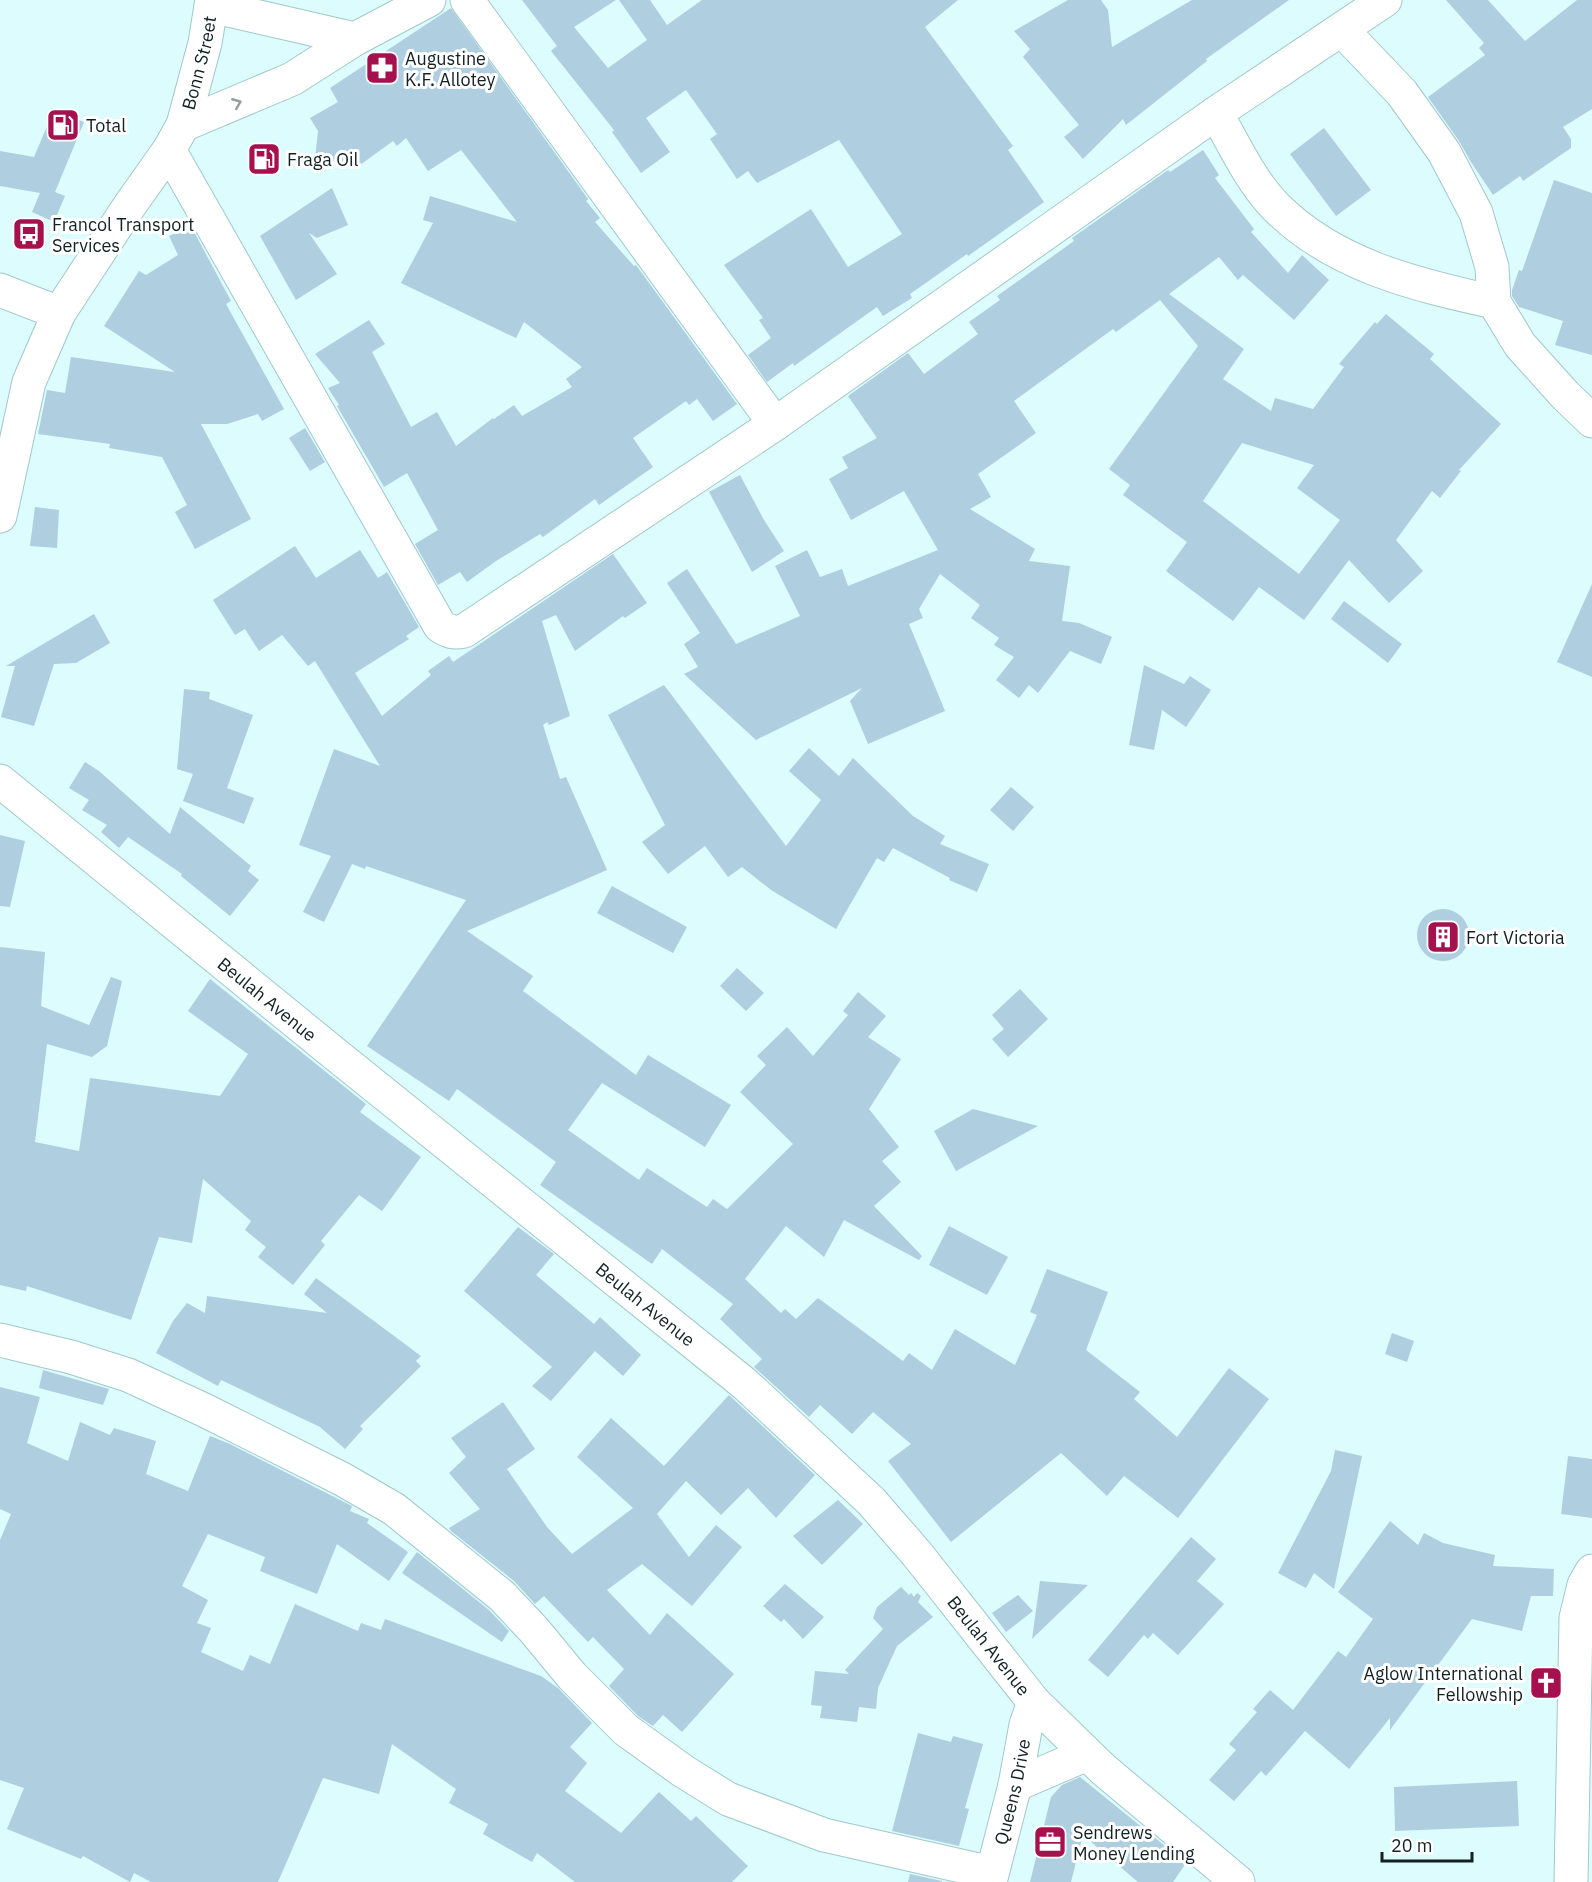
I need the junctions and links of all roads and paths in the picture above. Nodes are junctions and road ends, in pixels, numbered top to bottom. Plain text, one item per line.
1 (429, 0) edge
2 (467, 0) edge
3 (1385, 0) edge
4 (211, 3) edge
5 (286, 23) junction
6 (1342, 30) junction
7 (355, 39) junction
8 (292, 79) junction
9 (1216, 113) junction
10 (176, 138) junction
11 (0, 290) edge
12 (1494, 302) junction
13 (59, 313) junction
14 (1592, 421) edge
15 (775, 424) junction
16 (0, 516) edge
17 (0, 781) edge
18 (0, 1340) edge
19 (1592, 1571) edge
20 (1035, 1702) junction
21 (1087, 1754) junction
22 (1015, 1785) junction
23 (991, 1878) edge
24 (1238, 1882) edge
25 (1571, 1882) edge

1 - 7 street
2 - 15 street
3 - 6 street
4 - 5 street
4 - 10 street, Bonn Street
5 - 7 street
5 - 8 street
6 - 9 street
6 - 12 street
7 - 8 street
10 -> 8 street
9 - 12 street
9 - 15 street
10 - 13 street
10 - 15 street
11 - 13 street
12 - 14 street
13 - 16 street
17 - 20 street, Beulah Avenue
18 - 23 street
19 - 25 street
20 - 21 street, Beulah Avenue
20 - 22 street, Queens Drive
21 - 22 street
21 - 24 street, Beulah Avenue
22 - 23 street, Queens Drive

